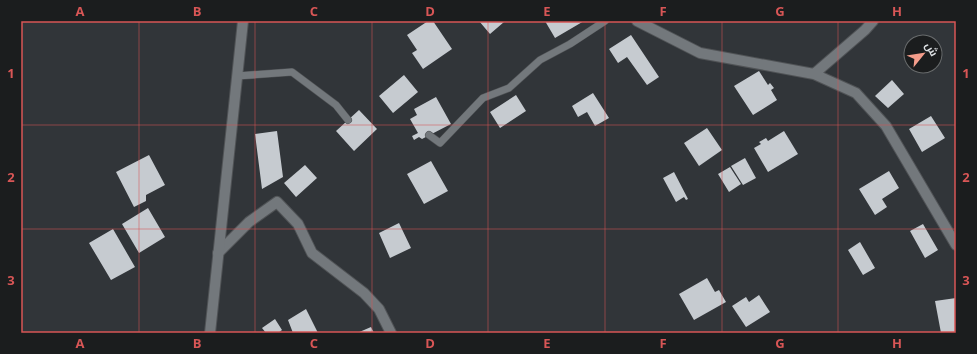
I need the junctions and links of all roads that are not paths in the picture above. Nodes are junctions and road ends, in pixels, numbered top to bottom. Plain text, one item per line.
1 (243, 21) edge
2 (605, 21) edge
3 (637, 21) edge
4 (873, 21) edge
5 (814, 74) junction
6 (237, 76) junction
7 (348, 120) dead end
8 (429, 135) dead end
9 (956, 245) edge
10 (218, 253) junction
11 (210, 333) edge
12 (392, 333) edge

1 - 6 street
2 - 8 lane
3 - 5 street
4 - 5 street
5 - 9 street
6 - 7 lane
6 - 10 street
10 - 11 street
10 - 12 street

